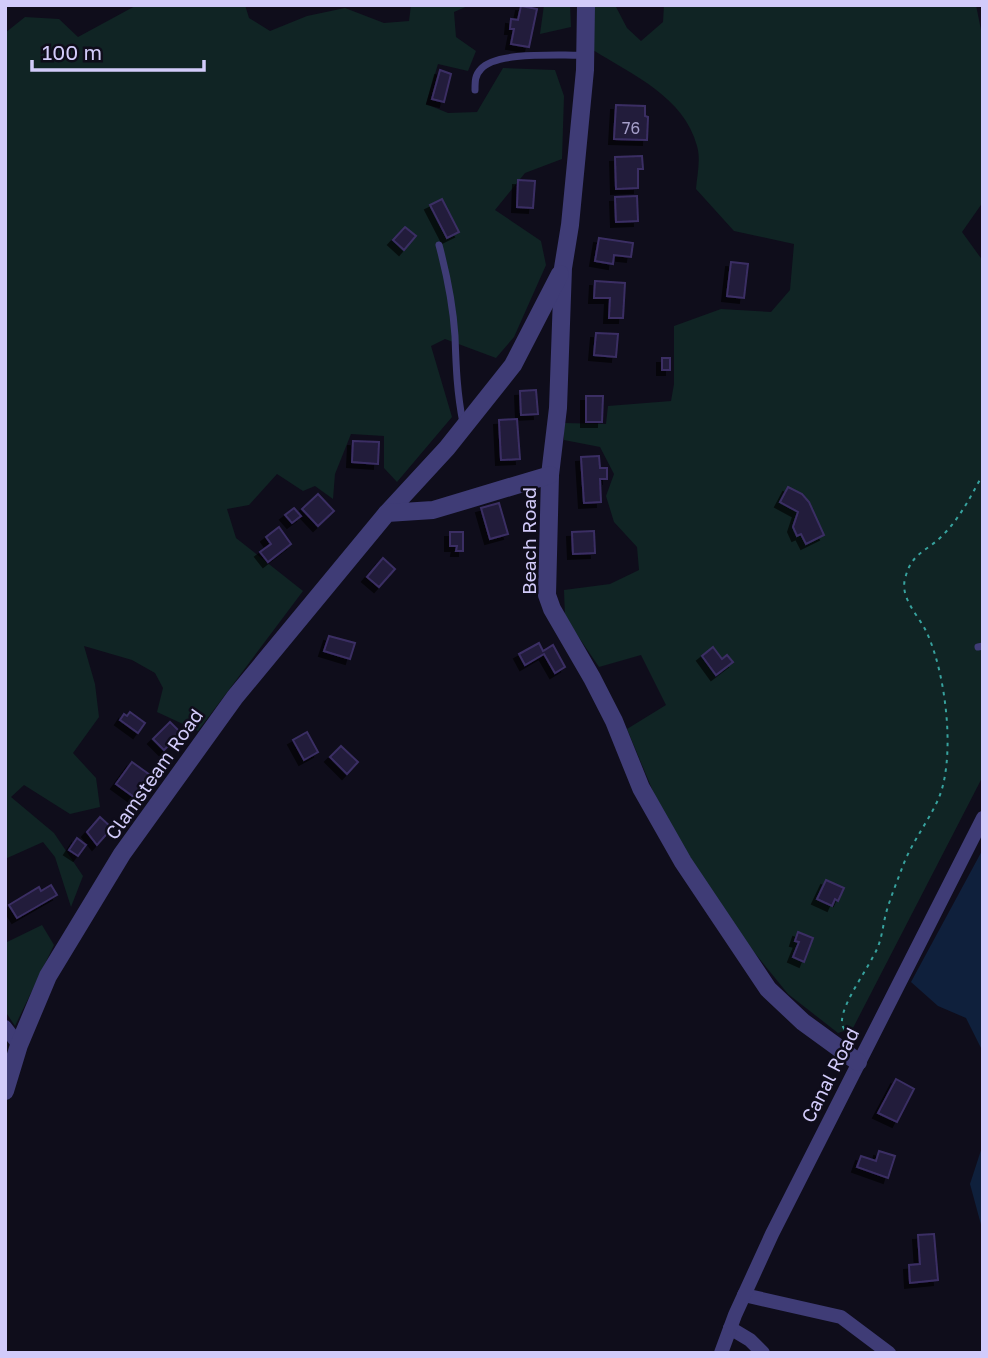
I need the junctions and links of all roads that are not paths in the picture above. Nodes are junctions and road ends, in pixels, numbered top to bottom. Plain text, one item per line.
1 (586, 5) edge
2 (585, 55) junction
3 (475, 90) dead end
4 (439, 245) dead end
5 (564, 268) junction
6 (464, 427) junction
7 (550, 475) junction
8 (387, 513) junction
9 (983, 818) edge
10 (5, 1027) edge
11 (19, 1045) junction
12 (858, 1062) junction
13 (5, 1091) edge
14 (744, 1295) junction
15 (730, 1328) junction
16 (721, 1353) edge
17 (763, 1353) edge
18 (889, 1353) edge

1 - 2 street, Beach Road
2 - 3 lane
2 - 5 street, Beach Road
4 - 6 lane
5 - 6 street, Clamsteam Road
5 - 7 street, Beach Road
6 - 8 street, Clamsteam Road
7 - 8 street
7 - 12 street, Beach Road
8 - 11 street, Clamsteam Road
9 - 12 street, Canal Road
10 - 11 street
11 - 13 street, Clamsteam Road
12 - 14 street, Canal Road
14 - 15 street, Canal Road
14 - 18 street
15 - 16 street, Canal Road
15 - 17 street

